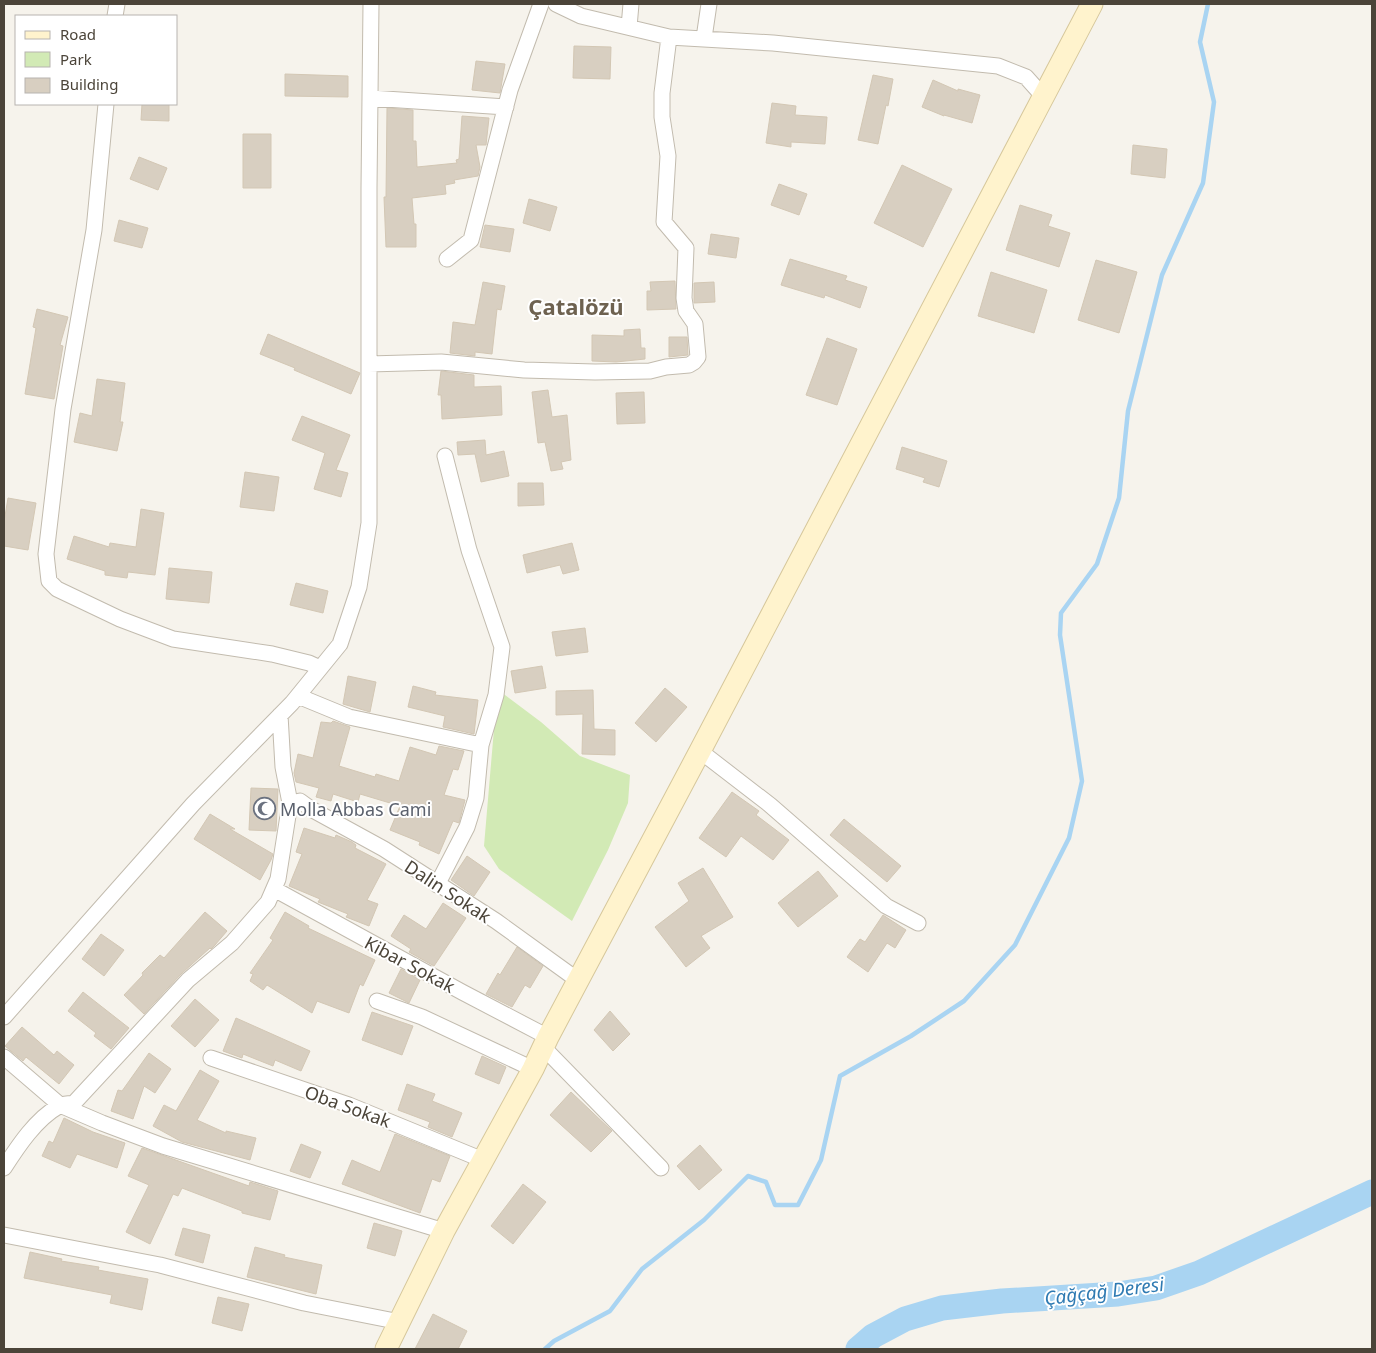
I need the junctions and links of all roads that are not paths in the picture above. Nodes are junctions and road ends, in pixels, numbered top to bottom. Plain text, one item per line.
1 (371, 4) edge
2 (541, 4) edge
3 (556, 4) edge
4 (631, 4) edge
5 (709, 4) edge
6 (1092, 4) edge
7 (628, 27) junction
8 (669, 37) junction
9 (704, 38) junction
10 (1043, 96) junction
11 (370, 98) junction
12 (106, 105) edge
13 (506, 107) junction
14 (446, 259) dead end
15 (370, 364) junction
16 (445, 456) dead end
17 (320, 668) junction
18 (298, 696) junction
19 (280, 715) junction
20 (481, 745) junction
21 (700, 751) junction
22 (290, 803) junction
23 (437, 885) junction
24 (274, 888) junction
25 (918, 923) dead end
26 (579, 980) junction
27 (377, 1001) dead end
28 (4, 1017) edge
29 (546, 1042) junction
30 (4, 1057) edge
31 (211, 1058) dead end
32 (533, 1069) junction
33 (60, 1105) junction
34 (483, 1160) junction
35 (4, 1168) edge
36 (661, 1168) dead end
37 (444, 1231) junction
38 (4, 1235) edge
39 (400, 1322) junction
40 (386, 1349) edge

1 - 11 street
2 - 13 street
3 - 7 street
4 - 7 street
5 - 9 street
6 - 10 main road
7 - 8 street
8 - 9 street
8 - 15 street
9 - 10 street
10 - 21 main road
11 - 13 street
11 - 15 street
12 - 17 street
13 - 14 street
15 - 17 street
16 - 20 street
17 - 18 street
18 - 19 street
18 - 20 street
19 - 22 street
19 - 28 street
20 - 23 street
21 - 25 street
21 - 26 main road
22 - 23 street, Dalin Sokak
22 - 24 street
23 - 26 street, Dalin Sokak
24 - 29 street, Kibar Sokak
24 - 33 street
26 - 29 main road
27 - 32 street
29 - 32 main road
29 - 36 street, Kibar Sokak
30 - 33 street
31 - 34 street, Oba Sokak
32 - 34 main road
33 - 35 street
33 - 37 street
34 - 37 main road
37 - 39 main road
38 - 39 street
39 - 40 main road

